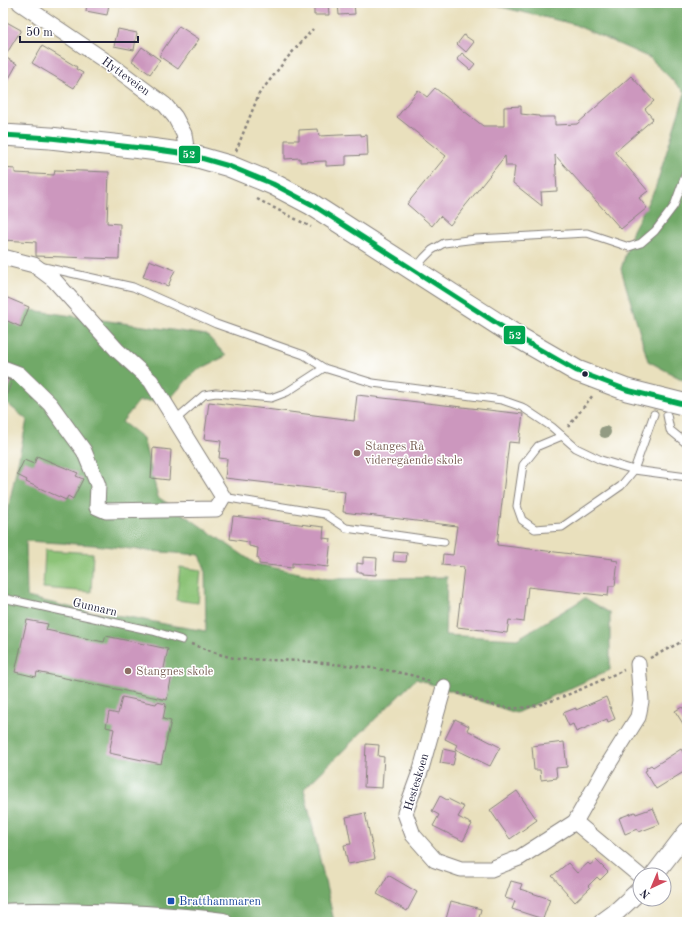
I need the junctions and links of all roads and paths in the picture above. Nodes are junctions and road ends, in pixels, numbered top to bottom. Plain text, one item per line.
1 (20, 3) edge
2 (313, 29) dead end
3 (3, 136) edge
4 (187, 154) junction
5 (229, 166) junction
6 (687, 170) edge
7 (255, 198) dead end
8 (317, 230) dead end
9 (3, 257) edge
10 (34, 265) junction
11 (415, 270) junction
12 (3, 368) edge
13 (324, 368) junction
14 (587, 391) dead end
15 (593, 394) junction
16 (601, 397) dead end
17 (687, 405) edge
18 (654, 414) dead end
19 (667, 415) dead end
20 (175, 420) junction
21 (562, 436) junction
22 (687, 444) edge
23 (634, 470) junction
24 (687, 477) edge
25 (223, 497) junction
26 (444, 542) dead end
27 (3, 598) edge
28 (182, 640) dead end
29 (638, 664) dead end
30 (444, 687) dead end
31 (575, 822) junction
32 (687, 832) edge
33 (660, 867) edge
34 (632, 869) edge
35 (632, 897) edge
36 (3, 913) edge
37 (169, 919) edge
38 (223, 922) edge
39 (603, 922) edge

1 - 4 street, Hytteveien
2 - 5 path
3 - 4 main road
4 - 5 main road
5 - 11 main road
6 - 11 lane
7 - 8 path
9 - 10 street
10 - 13 lane
10 - 20 street
11 - 17 main road
12 - 25 street
13 - 20 lane
13 - 21 lane
14 - 15 path
15 - 16 path
15 - 21 path
18 - 23 lane
19 - 22 lane
20 - 25 street
21 - 23 lane
21 - 23 lane
23 - 24 lane
25 - 26 lane
27 - 28 lane, Gunnarn
29 - 31 street, Hesteskoen
30 - 31 street, Hesteskoen
31 - 34 street
32 - 33 street
35 - 39 street
36 - 37 street
37 - 38 street

